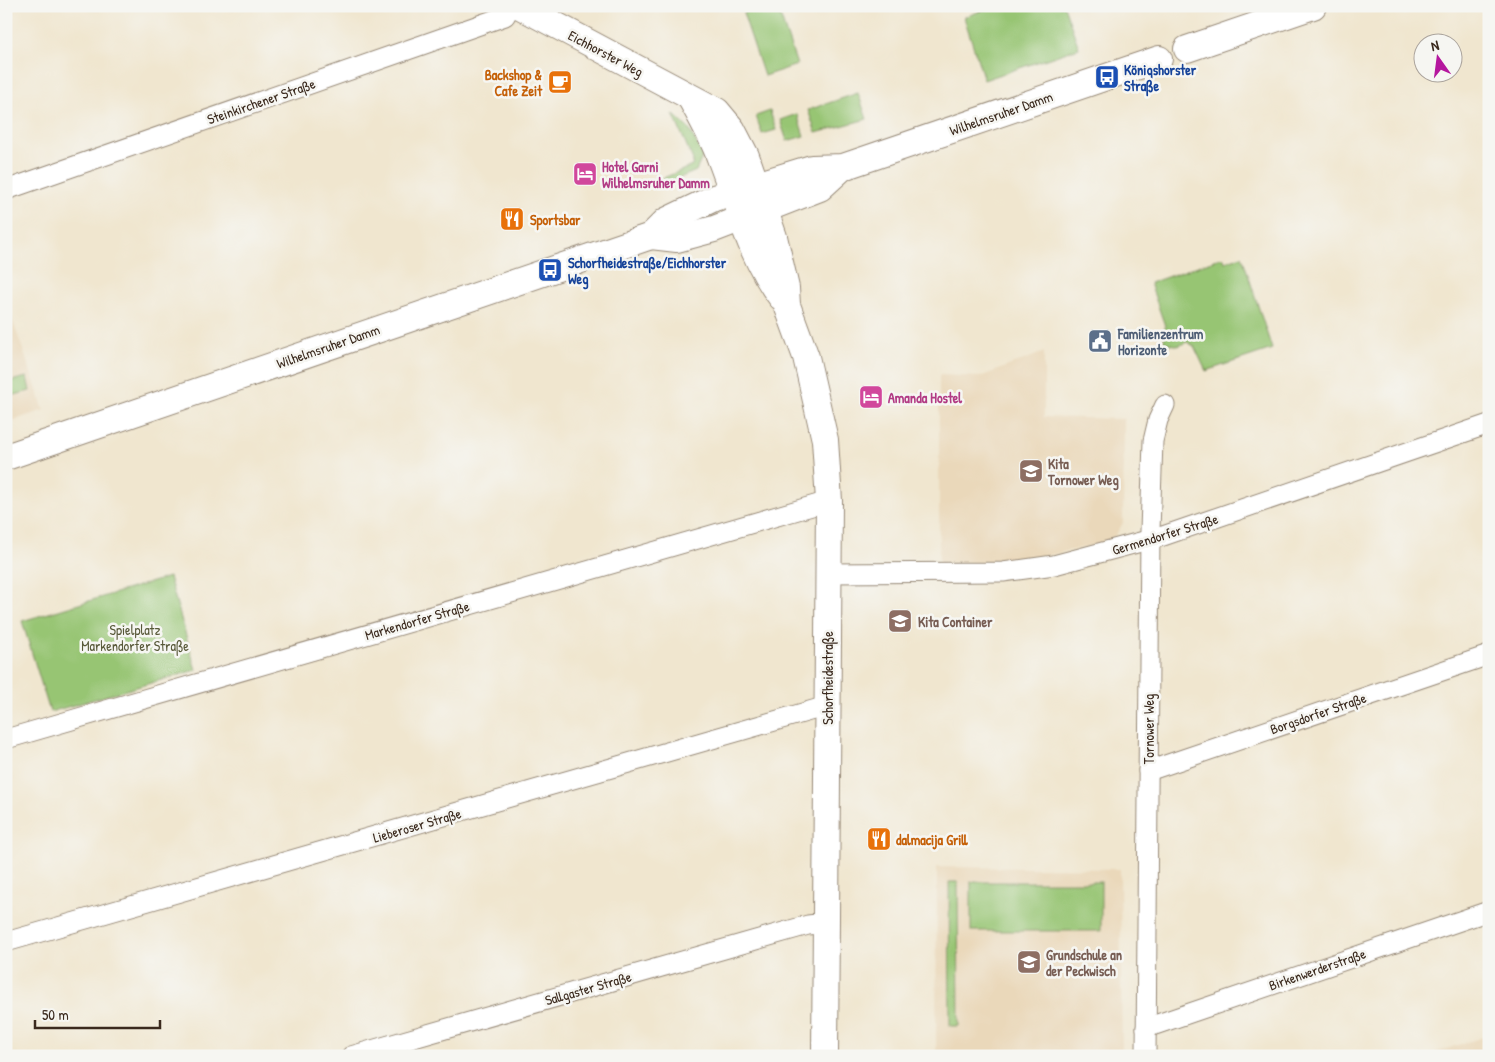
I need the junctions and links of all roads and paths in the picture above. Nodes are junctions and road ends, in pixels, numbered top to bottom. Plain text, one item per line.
1 (511, 6) edge
2 (520, 6) edge
3 (1297, 9) edge
4 (1187, 49) dead end
5 (1159, 59) dead end
6 (844, 167) junction
7 (7, 186) edge
8 (744, 188) junction
9 (753, 213) junction
10 (651, 236) junction
11 (1165, 405) dead end
12 (1489, 424) edge
13 (6, 457) edge
14 (829, 501) junction
15 (1150, 540) junction
16 (828, 573) junction
17 (1489, 655) edge
18 (827, 706) junction
19 (6, 739) edge
20 (1148, 771) junction
21 (1489, 911) edge
22 (826, 923) junction
23 (6, 942) edge
24 (1146, 1028) junction
25 (351, 1056) edge
26 (825, 1056) edge
27 (1146, 1056) edge

1 - 7 street, Steinkirchener Straße
2 - 8 main road, Eichhorster Weg
3 - 4 main road
5 - 6 main road, Wilhelmsruher Damm
6 - 8 main road, Wilhelmsruher Damm
6 - 9 main road, Wilhelmsruher Damm
8 - 9 main road, Eichhorster Weg
8 - 10 main road, Wilhelmsruher Damm
9 - 10 main road, Wilhelmsruher Damm
9 - 14 main road, Schorfheidestraße
10 - 13 main road, Wilhelmsruher Damm
11 - 15 street, Tornower Weg
12 - 15 street, Germendorfer Straße
14 - 16 main road, Schorfheidestraße
14 - 19 street, Markendorfer Straße
15 - 16 street, Germendorfer Straße
15 - 20 street, Tornower Weg
16 - 18 main road, Schorfheidestraße
17 - 20 street, Borgsdorfer Straße
18 - 22 main road, Schorfheidestraße
18 - 23 street, Lieberoser Straße
20 - 24 street, Tornower Weg
21 - 24 street, Birkenwerderstraße
22 - 25 street, Sallgaster Straße
22 - 26 main road, Schorfheidestraße
24 - 27 street, Tornower Weg

